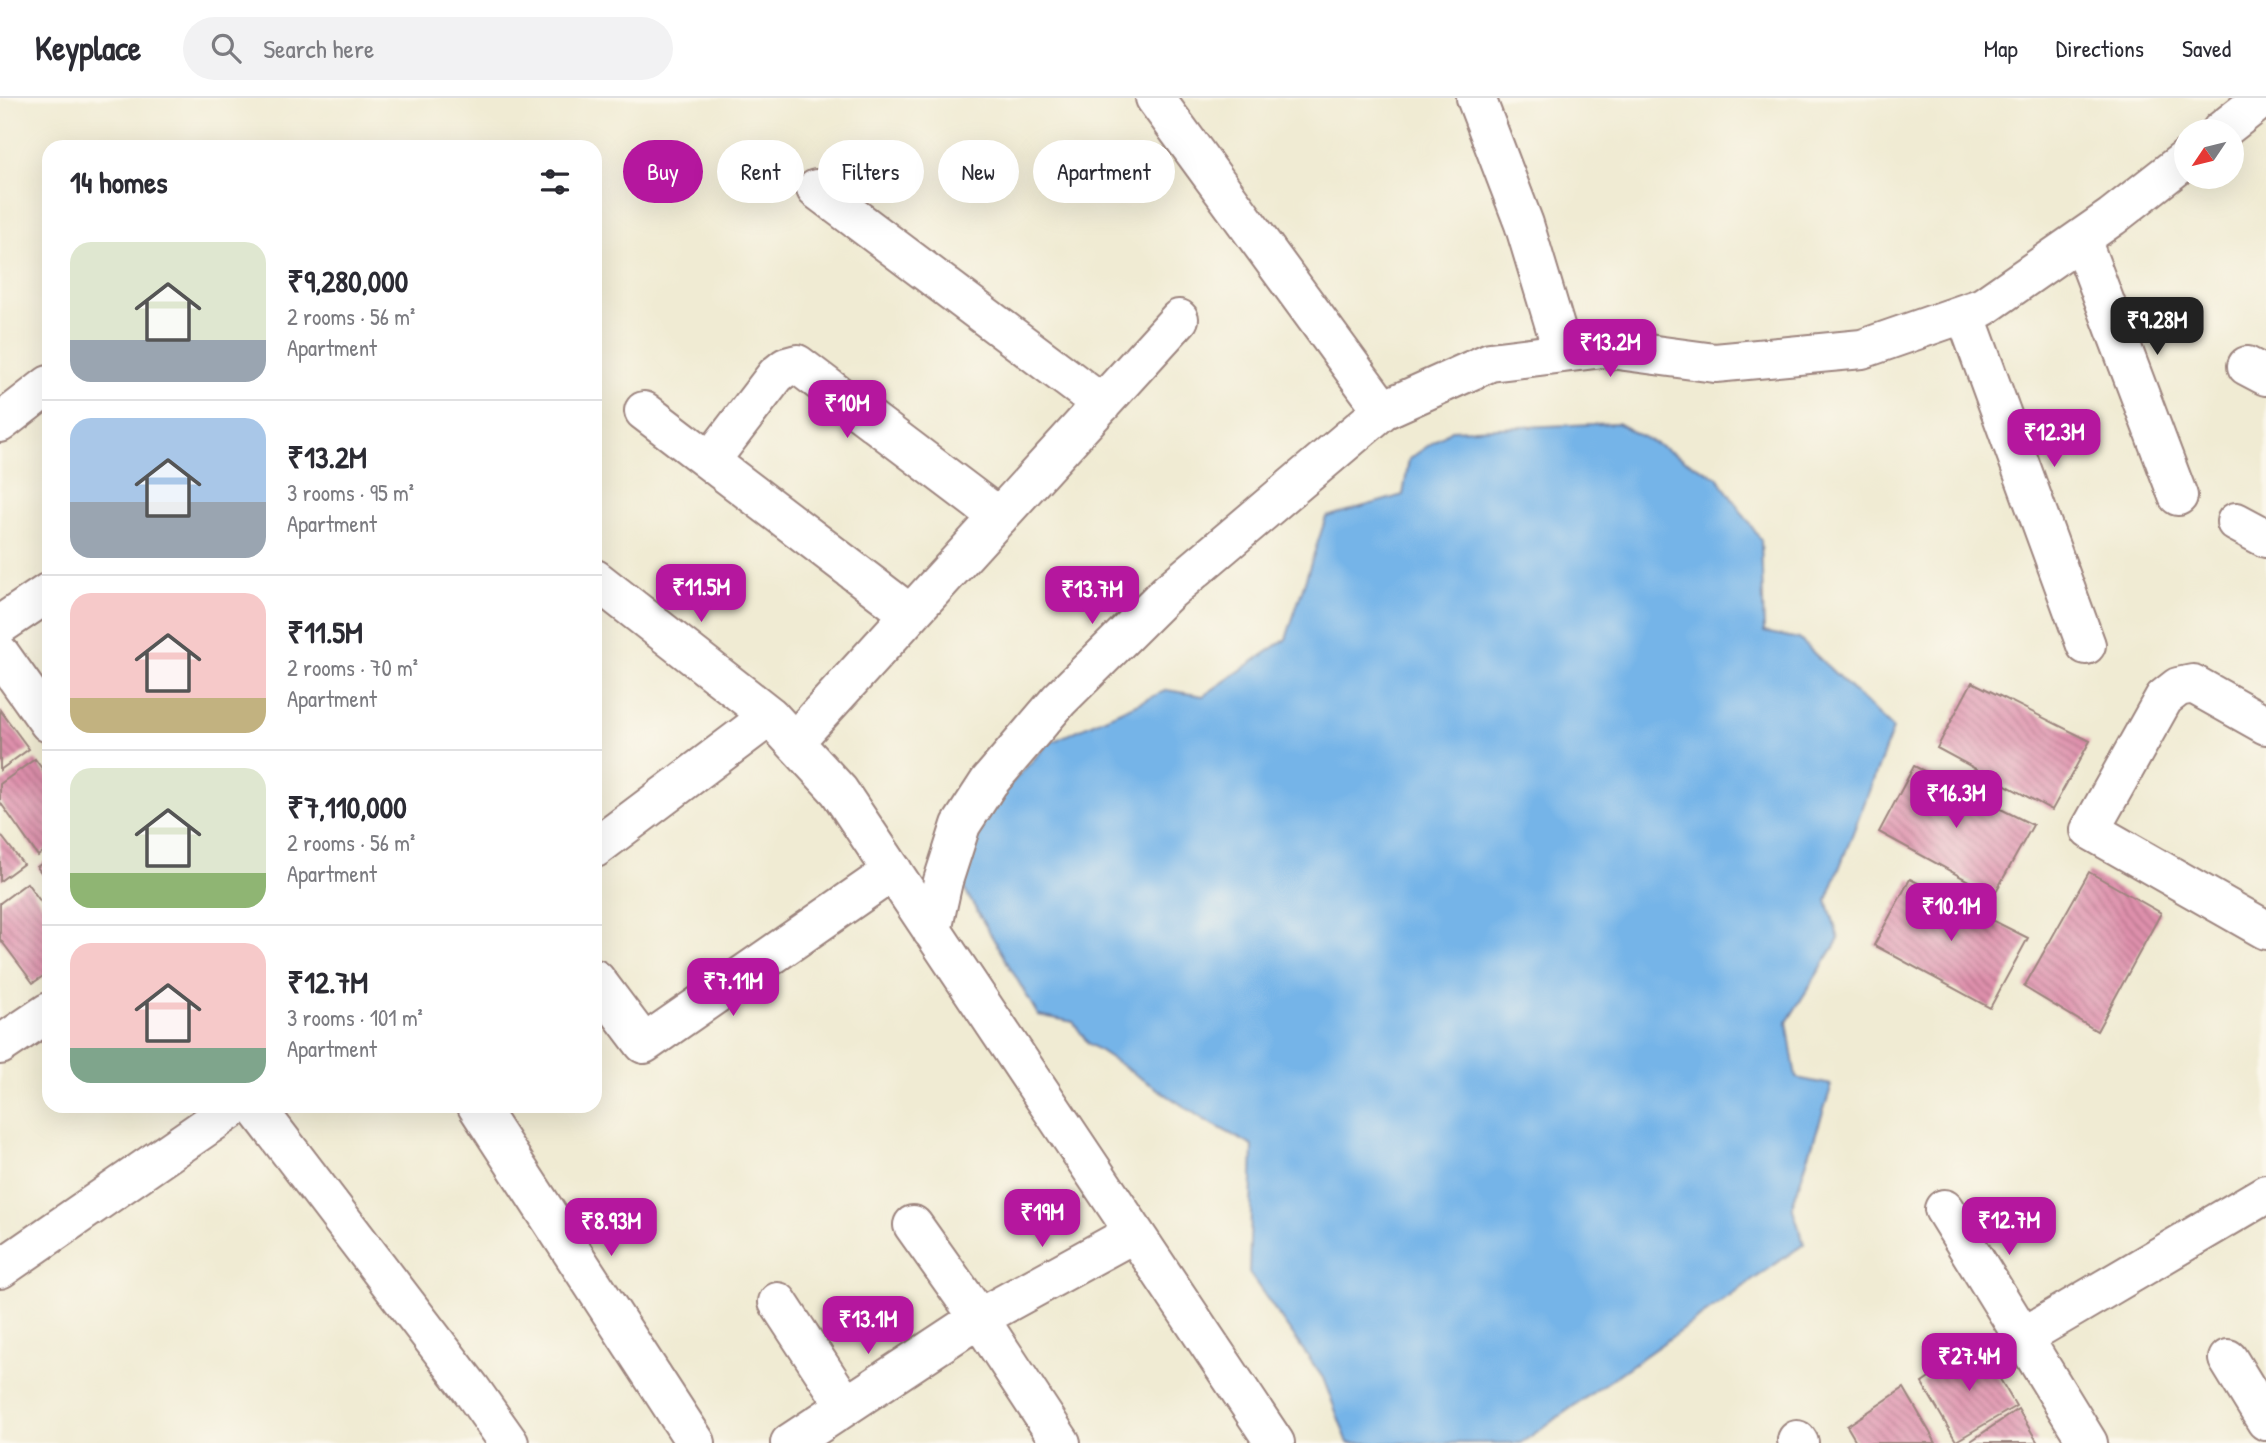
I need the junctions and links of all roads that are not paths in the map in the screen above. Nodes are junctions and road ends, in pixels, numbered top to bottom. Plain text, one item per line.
1 (1155, 98) edge
2 (1476, 98) edge
3 (2263, 98) edge
4 (2236, 119) edge
5 (2174, 168) edge
6 (816, 189) dead end
7 (2081, 239) junction
8 (1965, 314) junction
9 (1179, 319) dead end
10 (1563, 353) junction
11 (42, 390) edge
12 (1102, 404) junction
13 (1382, 410) junction
14 (643, 411) dead end
15 (0, 423) edge
16 (710, 461) junction
17 (2178, 496) dead end
18 (999, 517) junction
19 (602, 585) edge
20 (42, 597) edge
21 (911, 614) junction
22 (0, 625) edge
23 (2086, 645) dead end
24 (0, 654) edge
25 (42, 713) edge
26 (2266, 725) edge
27 (782, 729) junction
28 (602, 844) edge
29 (893, 871) junction
30 (2266, 930) edge
31 (932, 931) junction
32 (602, 988) edge
33 (42, 1015) edge
34 (5, 1031) edge
35 (226, 1113) edge
36 (260, 1113) edge
37 (482, 1113) edge
38 (2266, 1194) edge
39 (1944, 1209) dead end
40 (913, 1224) dead end
41 (1134, 1233) junction
42 (0, 1269) edge
43 (778, 1302) dead end
44 (979, 1318) junction
45 (2023, 1337) junction
46 (2228, 1359) dead end
47 (846, 1406) junction
48 (2266, 1421) edge
49 (509, 1443) edge
50 (696, 1443) edge
51 (790, 1443) edge
52 (1061, 1443) edge
53 (1275, 1443) edge
54 (2088, 1443) edge

1 - 13 street
2 - 10 street
3 - 4 street
5 - 7 street
6 - 12 street
7 - 8 street
7 - 17 street
8 - 10 street
8 - 23 street
9 - 12 street
10 - 13 street
11 - 15 street
12 - 18 street
13 - 31 street
14 - 16 street
16 - 18 street
16 - 21 street
18 - 21 street
19 - 27 street
20 - 22 street
21 - 27 street
24 - 25 street
26 - 30 street
27 - 28 street
27 - 29 street
29 - 31 street
29 - 32 street
31 - 41 street
33 - 34 street
35 - 42 street
36 - 49 street
37 - 50 street
38 - 45 street
39 - 45 street
40 - 44 street
41 - 44 street
41 - 53 street
43 - 47 street
44 - 47 street
44 - 52 street
45 - 54 street
46 - 48 street
47 - 51 street

